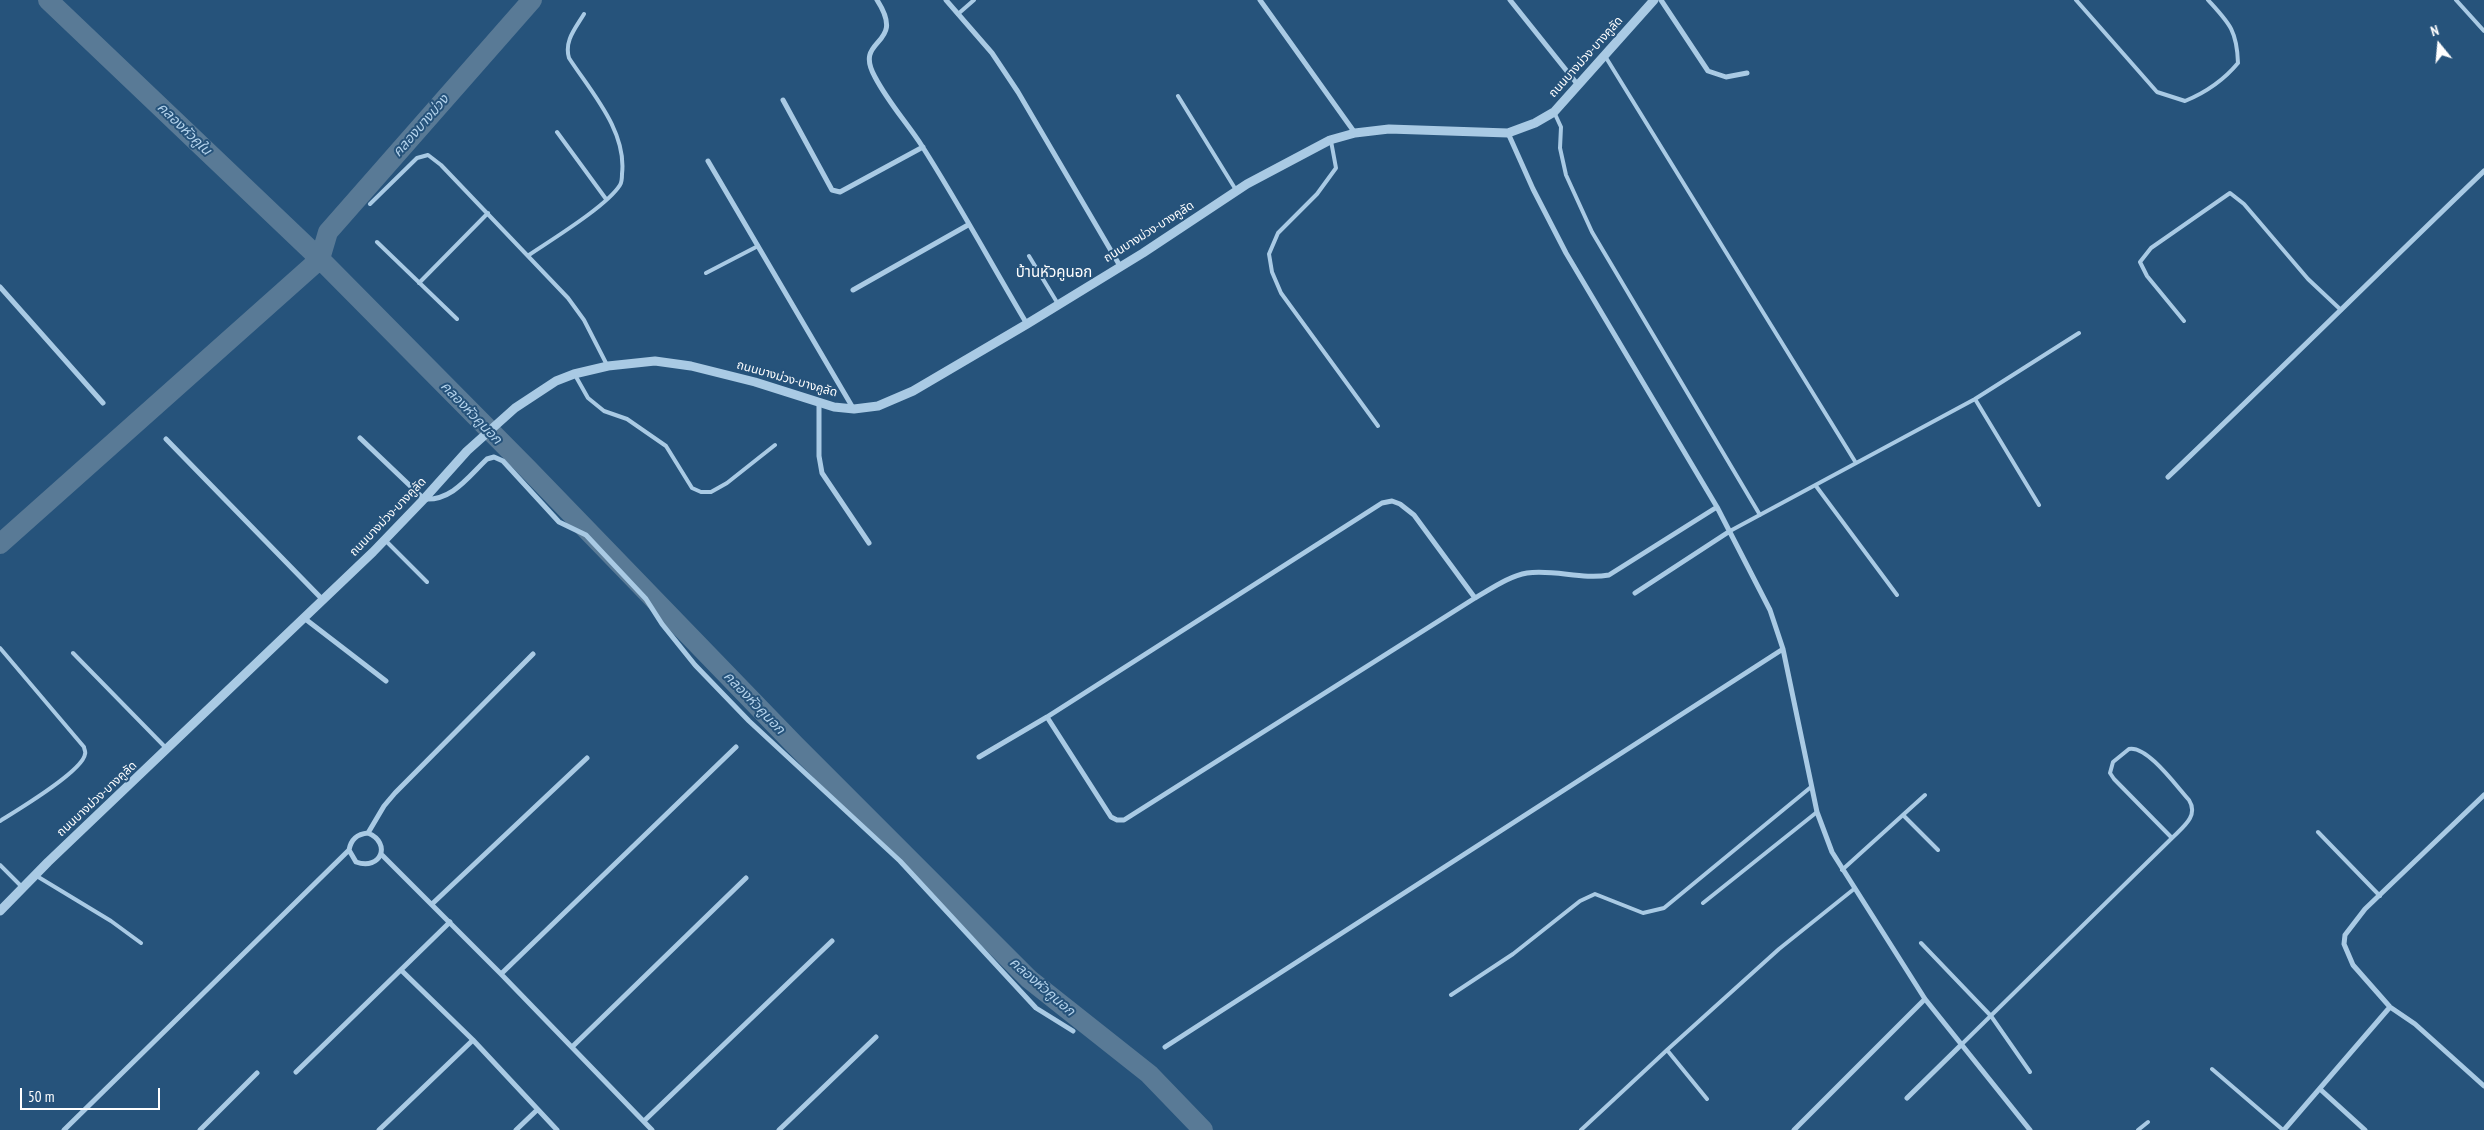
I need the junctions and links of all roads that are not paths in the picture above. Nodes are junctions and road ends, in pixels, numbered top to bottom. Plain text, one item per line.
1 (877, 0) edge
2 (946, 0) edge
3 (974, 0) edge
4 (1260, 0) edge
5 (1510, 0) edge
6 (1654, 0) edge
7 (1661, 0) edge
8 (2076, 0) edge
9 (2208, 0) edge
10 (2456, 0) edge
11 (584, 14) dead end
12 (958, 14) junction
13 (2484, 31) edge
14 (1604, 55) junction
15 (1747, 73) dead end
16 (1578, 85) junction
17 (1178, 96) dead end
18 (783, 100) dead end
19 (1554, 112) junction
20 (557, 132) dead end
21 (1508, 132) junction
22 (1355, 133) junction
23 (1330, 140) junction
24 (923, 147) junction
25 (708, 161) dead end
26 (2484, 171) edge
27 (1236, 191) junction
28 (606, 199) junction
29 (370, 204) dead end
30 (488, 213) junction
31 (968, 225) junction
32 (377, 242) dead end
33 (758, 246) junction
34 (529, 256) junction
35 (1029, 256) dead end
36 (1120, 266) junction
37 (706, 272) dead end
38 (419, 282) junction
39 (0, 287) edge
40 (853, 290) dead end
41 (1058, 304) junction
42 (2341, 310) junction
43 (457, 318) dead end
44 (2184, 321) dead end
45 (1027, 324) junction
46 (2079, 333) dead end
47 (608, 366) junction
48 (574, 374) junction
49 (1975, 399) junction
50 (819, 402) junction
51 (103, 403) dead end
52 (854, 410) junction
53 (1378, 426) dead end
54 (360, 438) dead end
55 (166, 439) dead end
56 (775, 445) dead end
57 (1856, 463) junction
58 (2168, 477) dead end
59 (1816, 486) junction
60 (424, 499) junction
61 (2039, 505) dead end
62 (1717, 507) junction
63 (1760, 515) junction
64 (1730, 531) junction
65 (384, 540) junction
66 (869, 543) dead end
67 (427, 582) dead end
68 (1635, 594) dead end
69 (1897, 595) dead end
70 (1474, 598) junction
71 (322, 599) junction
72 (304, 618) junction
73 (0, 648) edge
74 (1783, 649) junction
75 (73, 653) dead end
76 (533, 654) dead end
77 (386, 681) dead end
78 (1048, 717) junction
79 (736, 747) dead end
80 (168, 750) junction
81 (979, 757) dead end
82 (587, 758) dead end
83 (1811, 786) junction
84 (1925, 795) dead end
85 (2484, 795) edge
86 (1817, 812) junction
87 (1903, 815) junction
88 (0, 821) edge
89 (2318, 832) dead end
90 (368, 833) junction
91 (2172, 838) junction
92 (349, 850) junction
93 (1938, 850) dead end
94 (380, 854) junction
95 (0, 865) edge
96 (1842, 870) junction
97 (35, 875) junction
98 (746, 878) dead end
99 (23, 888) junction
100 (1854, 889) junction
101 (2380, 896) junction
102 (1703, 903) dead end
103 (432, 904) junction
104 (0, 911) edge
105 (450, 922) junction
106 (832, 941) dead end
107 (141, 943) dead end
108 (1921, 943) dead end
109 (401, 970) junction
110 (501, 974) junction
111 (1451, 995) dead end
112 (1925, 999) junction
113 (2390, 1007) junction
114 (1991, 1016) junction
115 (1073, 1030) dead end
116 (876, 1037) dead end
117 (473, 1040) junction
118 (1961, 1045) junction
119 (1165, 1046) dead end
120 (572, 1047) junction
121 (1667, 1050) junction
122 (2212, 1069) dead end
123 (296, 1072) dead end
124 (2030, 1072) dead end
125 (257, 1073) dead end
126 (2484, 1086) edge
127 (2321, 1090) junction
128 (1907, 1098) dead end
129 (1707, 1099) dead end
130 (537, 1110) junction
131 (644, 1121) junction
132 (2148, 1122) dead end
133 (64, 1130) edge
134 (200, 1130) edge
135 (379, 1130) edge
136 (516, 1130) edge
137 (558, 1130) edge
138 (652, 1130) edge
139 (779, 1130) edge
140 (1581, 1130) edge
141 (1794, 1130) edge
142 (2030, 1130) edge
143 (2138, 1130) edge
144 (2284, 1130) edge
145 (2365, 1130) edge

1 - 24 street
2 - 12 street
3 - 12 lane
4 - 22 street
5 - 16 street
6 - 14 street, ถนนบางม่วง-บางคูลัด
7 - 15 street
8 - 9 lane
10 - 13 lane
11 - 28 lane
12 - 36 street
14 - 16 street, ถนนบางม่วง-บางคูลัด
14 - 57 lane
16 - 19 street, ถนนบางม่วง-บางคูลัด
17 - 27 lane
18 - 24 street
19 - 21 street, ถนนบางม่วง-บางคูลัด
19 - 63 lane
20 - 28 lane
21 - 22 street, ถนนบางม่วง-บางคูลัด
21 - 62 street
22 - 23 street, ถนนบางม่วง-บางคูลัด
23 - 27 street, ถนนบางม่วง-บางคูลัด
23 - 53 lane
24 - 31 street
25 - 33 street
26 - 42 street
27 - 36 street, ถนนบางม่วง-บางคูลัด
28 - 34 lane
29 - 30 lane
30 - 34 lane
30 - 38 lane
31 - 40 street
31 - 45 street
32 - 38 lane
33 - 37 lane
33 - 52 street
34 - 47 lane
35 - 41 lane
36 - 41 street, ถนนบางม่วง-บางคูลัด
38 - 43 lane
39 - 51 street
41 - 45 street, ถนนบางม่วง-บางคูลัด
42 - 44 lane
42 - 58 street
45 - 52 street, ถนนบางม่วง-บางคูลัด
46 - 49 lane
47 - 48 street, ถนนบางม่วง-บางคูลัด
47 - 50 street, ถนนบางม่วง-บางคูลัด
48 - 56 lane
48 - 60 street, ถนนบางม่วง-บางคูลัด
49 - 57 lane
49 - 61 lane
50 - 52 street, ถนนบางม่วง-บางคูลัด
50 - 66 street
54 - 60 street
55 - 71 street
57 - 59 lane
59 - 63 lane
59 - 69 lane
60 - 65 street, ถนนบางม่วง-บางคูลัด
60 - 115 street
62 - 64 street
62 - 70 street
63 - 64 lane
64 - 68 street
64 - 74 street
65 - 67 lane
65 - 71 street, ถนนบางม่วง-บางคูลัด
70 - 78 street
70 - 78 street
71 - 72 street, ถนนบางม่วง-บางคูลัด
72 - 77 street
72 - 80 street, ถนนบางม่วง-บางคูลัด
73 - 88 lane
74 - 83 street
74 - 119 street
75 - 80 lane
76 - 90 street
78 - 81 street
79 - 110 street
80 - 97 street, ถนนบางม่วง-บางคูลัด
82 - 103 street
83 - 86 street
83 - 111 lane
84 - 87 lane
85 - 101 street
86 - 96 street
86 - 102 lane
87 - 93 lane
87 - 96 lane
89 - 101 lane
90 - 92 street
90 - 94 street
91 - 91 lane
91 - 114 lane
92 - 94 street
92 - 133 street
94 - 103 street
95 - 99 lane
96 - 100 street
97 - 99 street, ถนนบางม่วง-บางคูลัด
97 - 107 lane
98 - 120 street
99 - 104 street, ถนนบางม่วง-บางคูลัด
100 - 112 street
100 - 121 lane
101 - 113 street
103 - 105 street
105 - 109 street
105 - 110 street
106 - 131 street
108 - 114 lane
109 - 117 street
109 - 123 street
110 - 120 street
112 - 118 street
112 - 141 street
113 - 126 street
113 - 127 street
114 - 118 lane
114 - 124 lane
116 - 139 street
117 - 130 street
117 - 135 street
118 - 128 street
118 - 142 street
120 - 131 street
121 - 129 lane
121 - 140 lane
122 - 144 lane
125 - 134 street
127 - 144 street
127 - 145 street
130 - 136 street
130 - 137 street
131 - 138 street
132 - 143 lane

